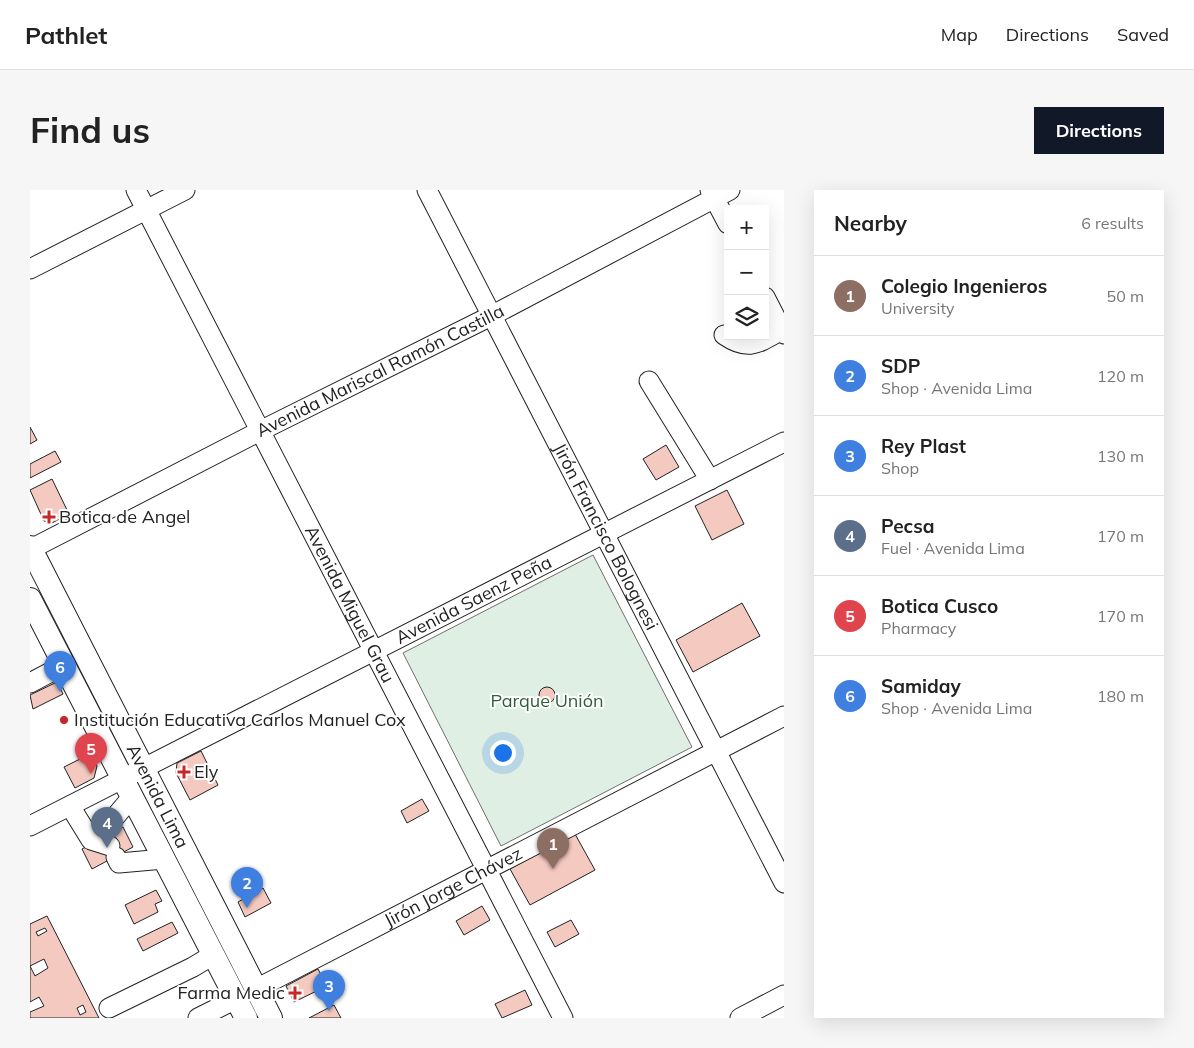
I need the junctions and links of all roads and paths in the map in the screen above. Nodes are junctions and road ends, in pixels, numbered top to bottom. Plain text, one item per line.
1 (136, 190) edge
2 (185, 190) edge
3 (426, 190) edge
4 (718, 193) edge
5 (146, 210) junction
6 (724, 212) edge
7 (30, 269) edge
8 (769, 305) edge
9 (491, 316) junction
10 (783, 332) edge
11 (769, 337) edge
12 (731, 340) edge
13 (762, 340) edge
14 (649, 381) dead end
15 (260, 431) junction
16 (784, 442) edge
17 (710, 480) junction
18 (604, 534) junction
19 (30, 548) edge
20 (30, 599) edge
21 (374, 652) junction
22 (64, 665) junction
23 (30, 683) edge
24 (784, 716) edge
25 (716, 751) junction
26 (132, 782) junction
27 (70, 806) junction
28 (30, 826) edge
29 (111, 846) junction
30 (164, 859) junction
31 (486, 868) junction
32 (784, 883) edge
33 (213, 954) junction
34 (256, 988) junction
35 (784, 995) edge
36 (109, 1008) dead end
37 (241, 1008) edge
38 (203, 1017) edge
39 (270, 1018) edge
40 (563, 1018) edge
41 (740, 1018) edge

1 - 5 street, Avenida Miguel Grau
2 - 5 street
3 - 9 street, Jirón Francisco Bolognesi
4 - 6 street
4 - 9 street, Avenida Mariscal Ramón Castilla
5 - 7 street
5 - 15 street, Avenida Miguel Grau
8 - 10 street
9 - 15 street, Avenida Mariscal Ramón Castilla
9 - 18 street, Jirón Francisco Bolognesi
10 - 11 street
12 - 13 street
14 - 17 street
15 - 19 street, Avenida Mariscal Ramón Castilla
15 - 21 street, Avenida Miguel Grau
16 - 17 street, Avenida Saenz Peña
17 - 18 street, Avenida Saenz Peña
18 - 21 street, Avenida Saenz Peña
18 - 25 street, Jirón Francisco Bolognesi
19 - 26 main road, Avenida Lima
20 - 22 main road, Avenida Lima
21 - 26 street, Avenida Saenz Peña
21 - 31 street, Avenida Miguel Grau
22 - 23 street
22 - 26 main road, Avenida Lima
24 - 25 street, Jirón Jorge Chávez
25 - 31 street, Jirón Jorge Chávez
25 - 32 street, Jirón Francisco Bolognesi
26 - 27 street, Avenida Saenz Peña
26 - 29 street
26 - 30 main road, Avenida Lima
26 - 34 main road, Avenida Lima
27 - 28 street, Avenida Saenz Peña
27 - 29 street
29 - 30 street
30 - 33 main road, Avenida Lima
31 - 34 street, Jirón Jorge Chávez
31 - 40 street, Avenida Miguel Grau
33 - 36 street
33 - 37 main road, Avenida Lima
34 - 39 main road, Avenida Lima
35 - 41 street
37 - 38 street

